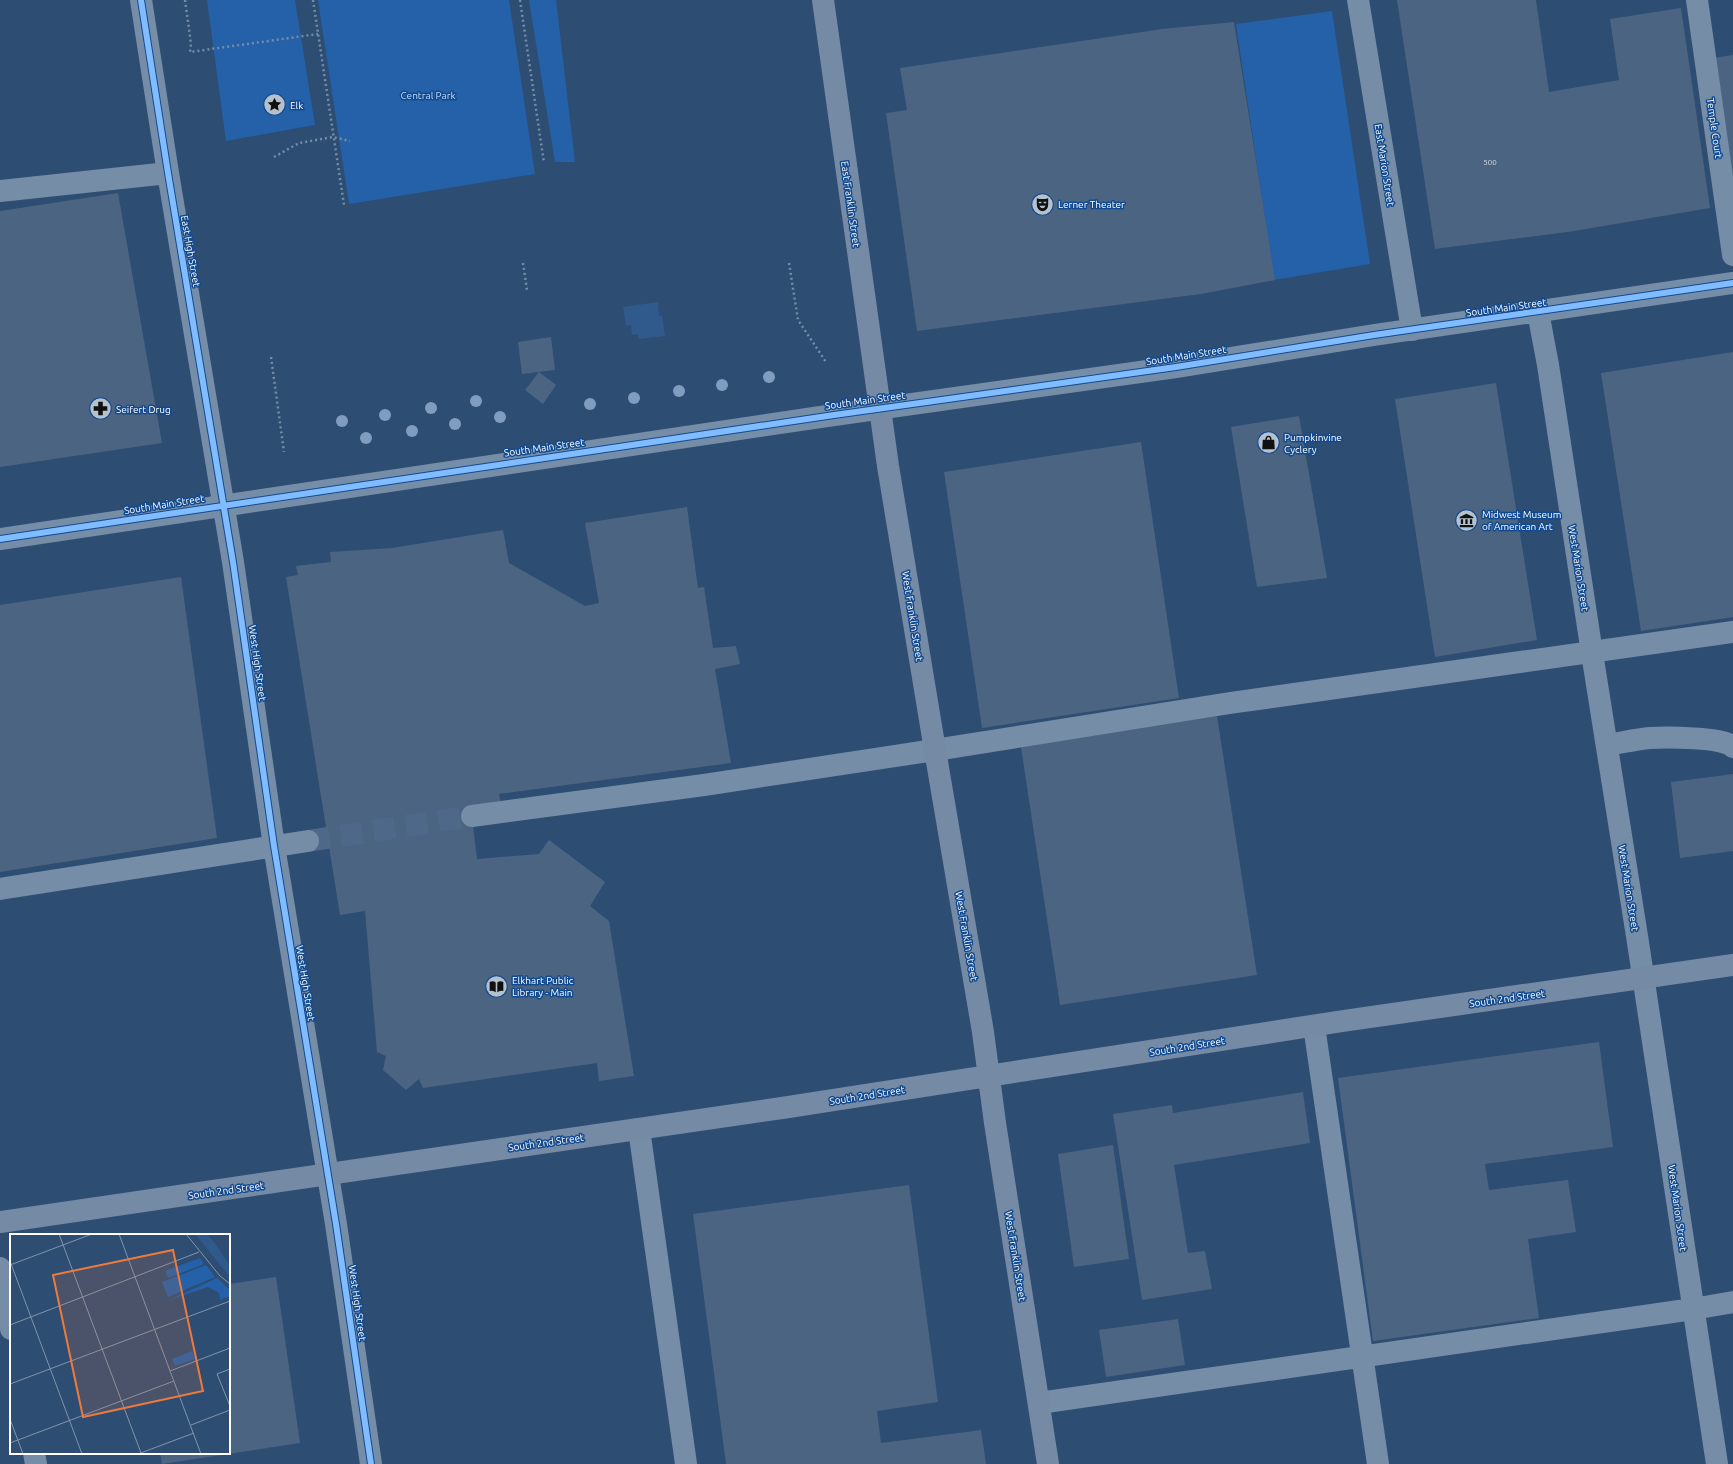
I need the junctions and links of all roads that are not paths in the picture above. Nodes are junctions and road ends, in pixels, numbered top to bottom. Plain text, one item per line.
1 (141, 0) edge
2 (823, 0) edge
3 (1358, 0) edge
4 (1697, 0) edge
5 (168, 173) junction
6 (0, 191) edge
7 (1733, 255) edge
8 (1733, 283) edge
9 (1538, 312) junction
10 (1412, 330) junction
11 (880, 409) junction
12 (223, 505) junction
13 (0, 539) edge
14 (1733, 632) edge
15 (1592, 652) junction
16 (1607, 745) junction
17 (1733, 747) edge
18 (935, 750) junction
19 (472, 816) tunnel mouth
20 (308, 841) tunnel mouth
21 (274, 846) junction
22 (0, 889) edge
23 (1733, 965) edge
24 (1643, 978) junction
25 (1314, 1026) junction
26 (990, 1076) junction
27 (640, 1129) junction
28 (328, 1174) junction
29 (0, 1222) edge
30 (0, 1268) edge
31 (1733, 1302) edge
32 (1693, 1309) junction
33 (10, 1323) edge
34 (1362, 1356) junction
35 (1038, 1403) junction
36 (34, 1454) edge
37 (36, 1464) edge
38 (372, 1464) edge
39 (686, 1464) edge
40 (1048, 1464) edge
41 (1378, 1464) edge
42 (1717, 1464) edge

1 - 5 street, East High Street
2 - 11 main road, East Franklin Street
3 - 10 street, East Marion Street
4 - 7 street, Temple Court
5 - 6 street
5 - 12 street, East High Street
8 - 9 street, South Main Street
9 - 10 street, South Main Street
9 - 15 street, West Marion Street
10 - 11 street, South Main Street
11 - 12 street, South Main Street
11 - 18 main road, West Franklin Street
12 - 13 street, South Main Street
12 - 21 street, West High Street
14 - 15 street
15 - 16 street, West Marion Street
15 - 18 street
16 - 17 street
16 - 24 street, West Marion Street
18 - 19 street
18 - 26 main road, West Franklin Street
20 - 21 street
21 - 22 street
21 - 28 street, West High Street
23 - 24 main road, South 2nd Street
24 - 25 main road, South 2nd Street
24 - 32 street, West Marion Street
25 - 26 main road, South 2nd Street
25 - 34 street
26 - 27 main road, South 2nd Street
26 - 35 main road, West Franklin Street
27 - 28 main road, South 2nd Street
27 - 39 street
28 - 29 main road, South 2nd Street
28 - 38 street, West High Street
30 - 33 street
31 - 32 street
32 - 34 street
32 - 42 street, West Marion Street
34 - 35 street
34 - 41 street
35 - 40 main road, West Franklin Street
36 - 37 street

